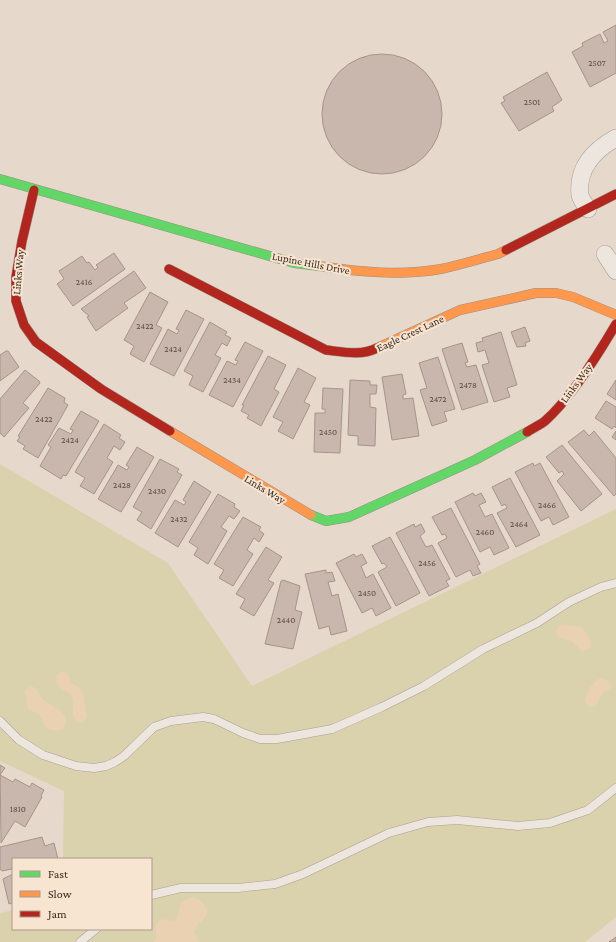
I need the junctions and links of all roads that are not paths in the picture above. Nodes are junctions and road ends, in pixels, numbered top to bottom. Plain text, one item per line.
1 (616, 138) edge
2 (0, 179) edge
3 (34, 190) junction
4 (616, 194) edge
5 (588, 209) junction
6 (605, 254) dead end
7 (169, 269) dead end
8 (616, 271) edge
9 (616, 316) edge
10 (616, 324) edge
11 (616, 583) edge
12 (0, 721) edge
13 (616, 788) edge
14 (152, 895) edge
15 (95, 930) edge
16 (80, 942) edge

1 - 5 street
2 - 3 street, Lupine Hills Drive
3 - 5 street, Lupine Hills Drive
3 - 10 street, Links Way
4 - 5 street, Lupine Hills Drive
6 - 8 street
7 - 9 street, Eagle Crest Lane
11 - 12 lane
13 - 14 lane
15 - 16 lane

